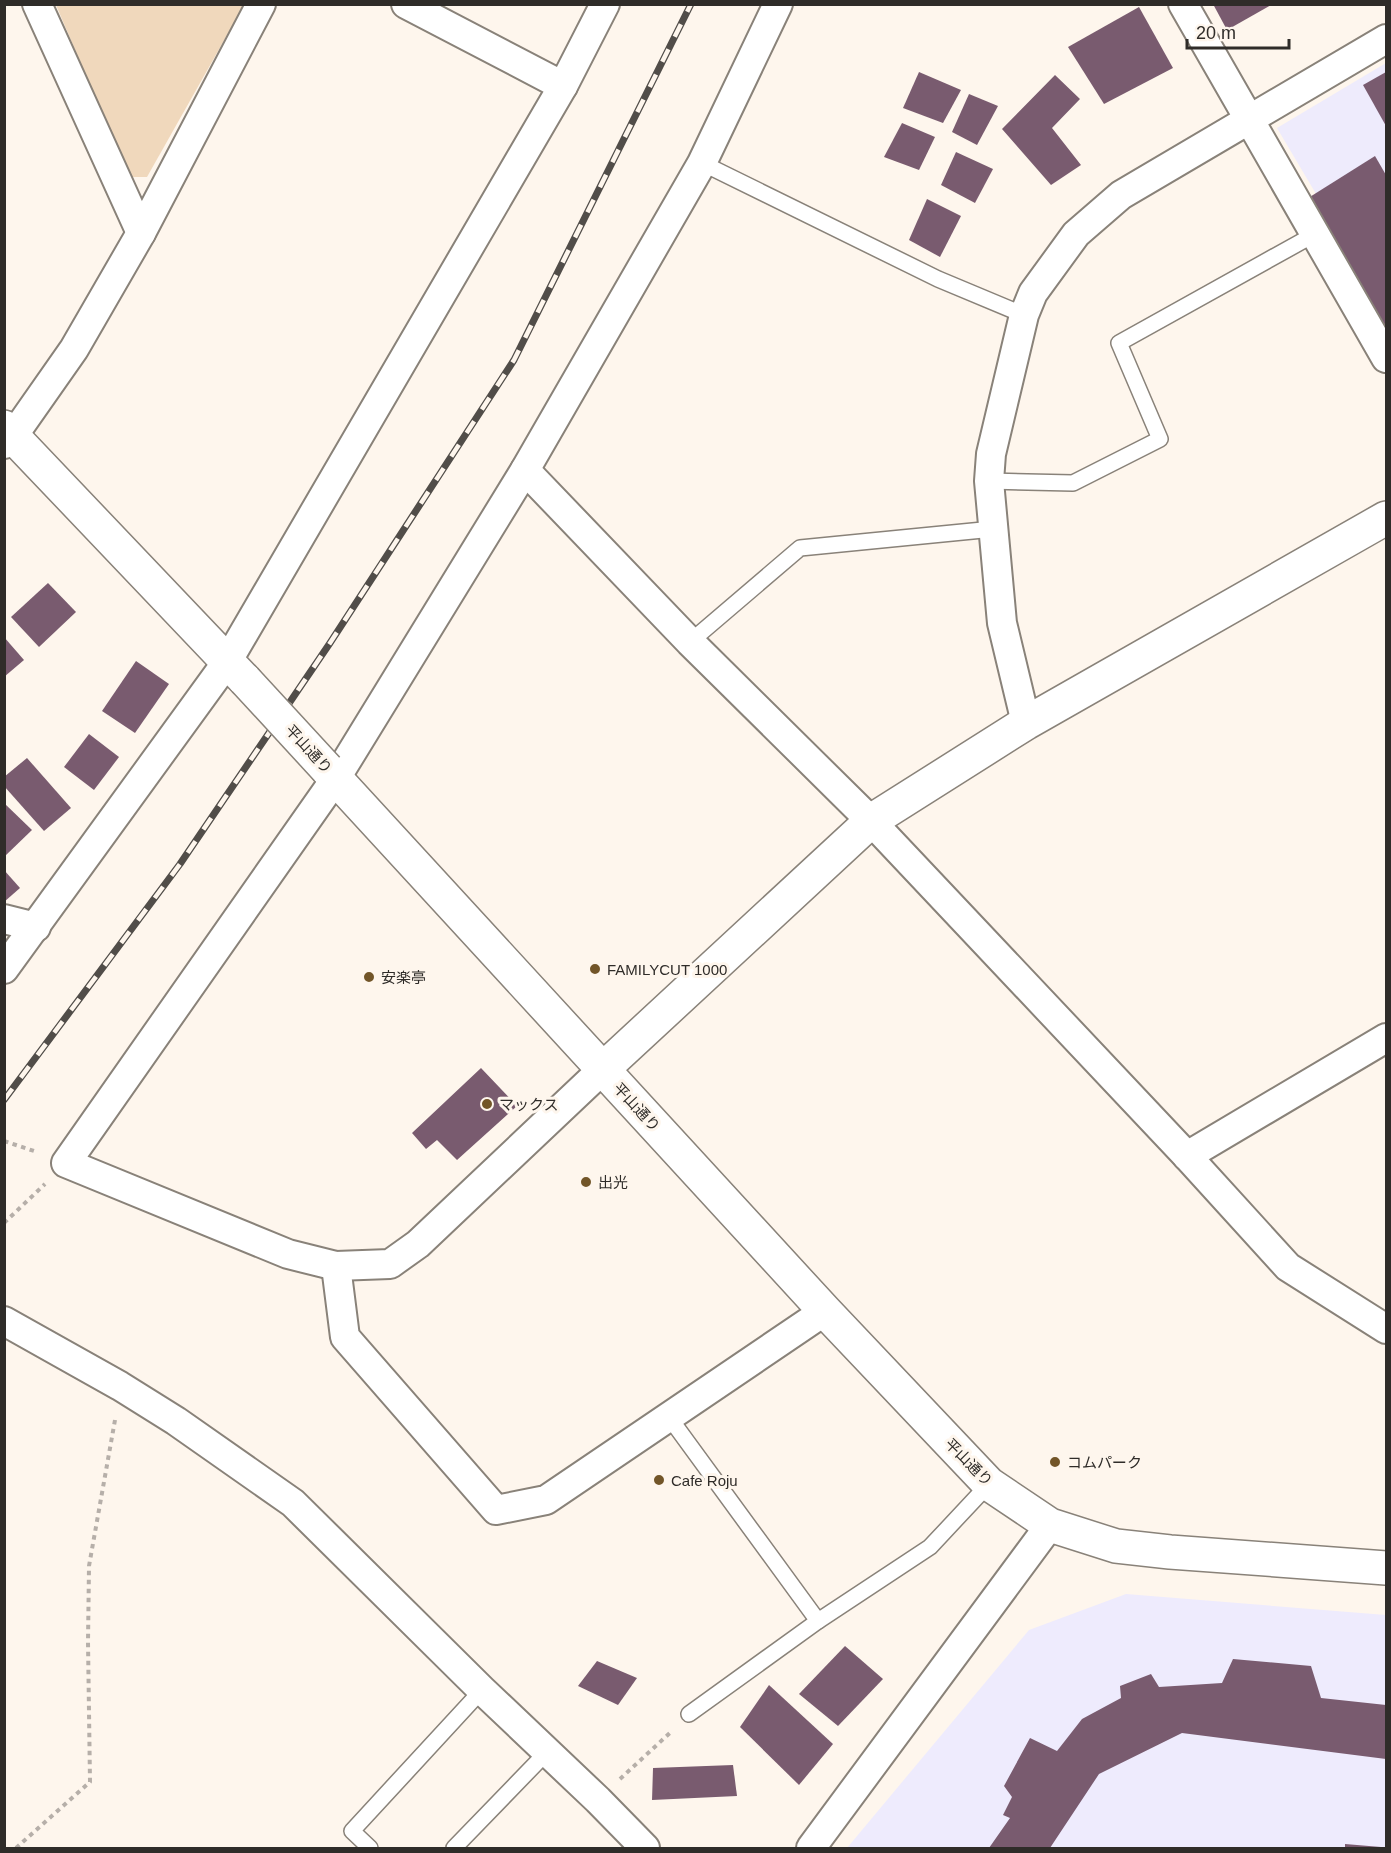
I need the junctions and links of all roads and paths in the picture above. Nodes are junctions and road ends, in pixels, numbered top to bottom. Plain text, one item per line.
1 (38, 4) edge
2 (261, 4) edge
3 (406, 4) edge
4 (605, 4) edge
5 (778, 4) edge
6 (1183, 4) edge
7 (1386, 39) edge
8 (563, 86) junction
9 (1250, 121) junction
10 (702, 163) junction
11 (141, 233) junction
12 (1315, 234) junction
13 (1024, 315) junction
14 (1386, 358) edge
15 (7, 435) edge
16 (525, 470) junction
17 (989, 481) junction
18 (1386, 518) edge
19 (993, 529) junction
20 (690, 642) junction
21 (236, 671) junction
22 (1026, 723) junction
23 (332, 774) junction
24 (871, 821) junction
25 (4, 919) edge
26 (36, 927) junction
27 (4, 969) edge
28 (1386, 1038) edge
29 (602, 1070) junction
30 (4, 1141) edge
31 (24, 1148) dead end
32 (1187, 1155) junction
33 (66, 1163) junction
34 (4, 1223) edge
35 (336, 1266) junction
36 (825, 1311) junction
37 (4, 1321) edge
38 (1386, 1329) edge
39 (120, 1386) junction
40 (669, 1417) junction
41 (989, 1484) junction
42 (1050, 1525) junction
43 (1386, 1568) edge
44 (818, 1621) junction
45 (482, 1690) junction
46 (689, 1714) joint
47 (547, 1752) junction
48 (598, 1800) junction
49 (16, 1848) edge
50 (370, 1848) edge
51 (454, 1848) edge
52 (645, 1848) edge
53 (811, 1848) edge

1 - 11 street
2 - 11 street
3 - 8 street
4 - 8 street
5 - 10 street
6 - 9 street
7 - 9 street
8 - 21 street
9 - 12 street
9 - 13 street
10 - 13 lane
10 - 16 street
11 - 15 street
12 - 14 street
12 - 17 lane
13 - 17 street
15 - 21 main road, 平山通り
16 - 20 street
16 - 23 street
17 - 19 street
18 - 22 main road
19 - 20 lane
19 - 22 street
20 - 24 street
21 - 23 main road, 平山通り, bridge
21 - 26 street
22 - 24 main road
23 - 29 main road, 平山通り
23 - 33 street
24 - 29 main road
24 - 32 street
25 - 26 street
26 - 27 street
28 - 32 street
29 - 35 street
29 - 36 main road, 平山通り
30 - 31 path
32 - 38 street
33 - 34 path
33 - 35 street
35 - 40 street
36 - 40 street
36 - 41 main road, 平山通り
37 - 39 street
39 - 45 street
39 - 49 path
40 - 44 lane
41 - 42 main road, 平山通り
41 - 44 lane
42 - 43 main road, 平山通り
42 - 53 street
44 - 46 lane
45 - 47 street
45 - 50 lane
46 - 48 path
47 - 48 street
47 - 51 lane
48 - 52 street

